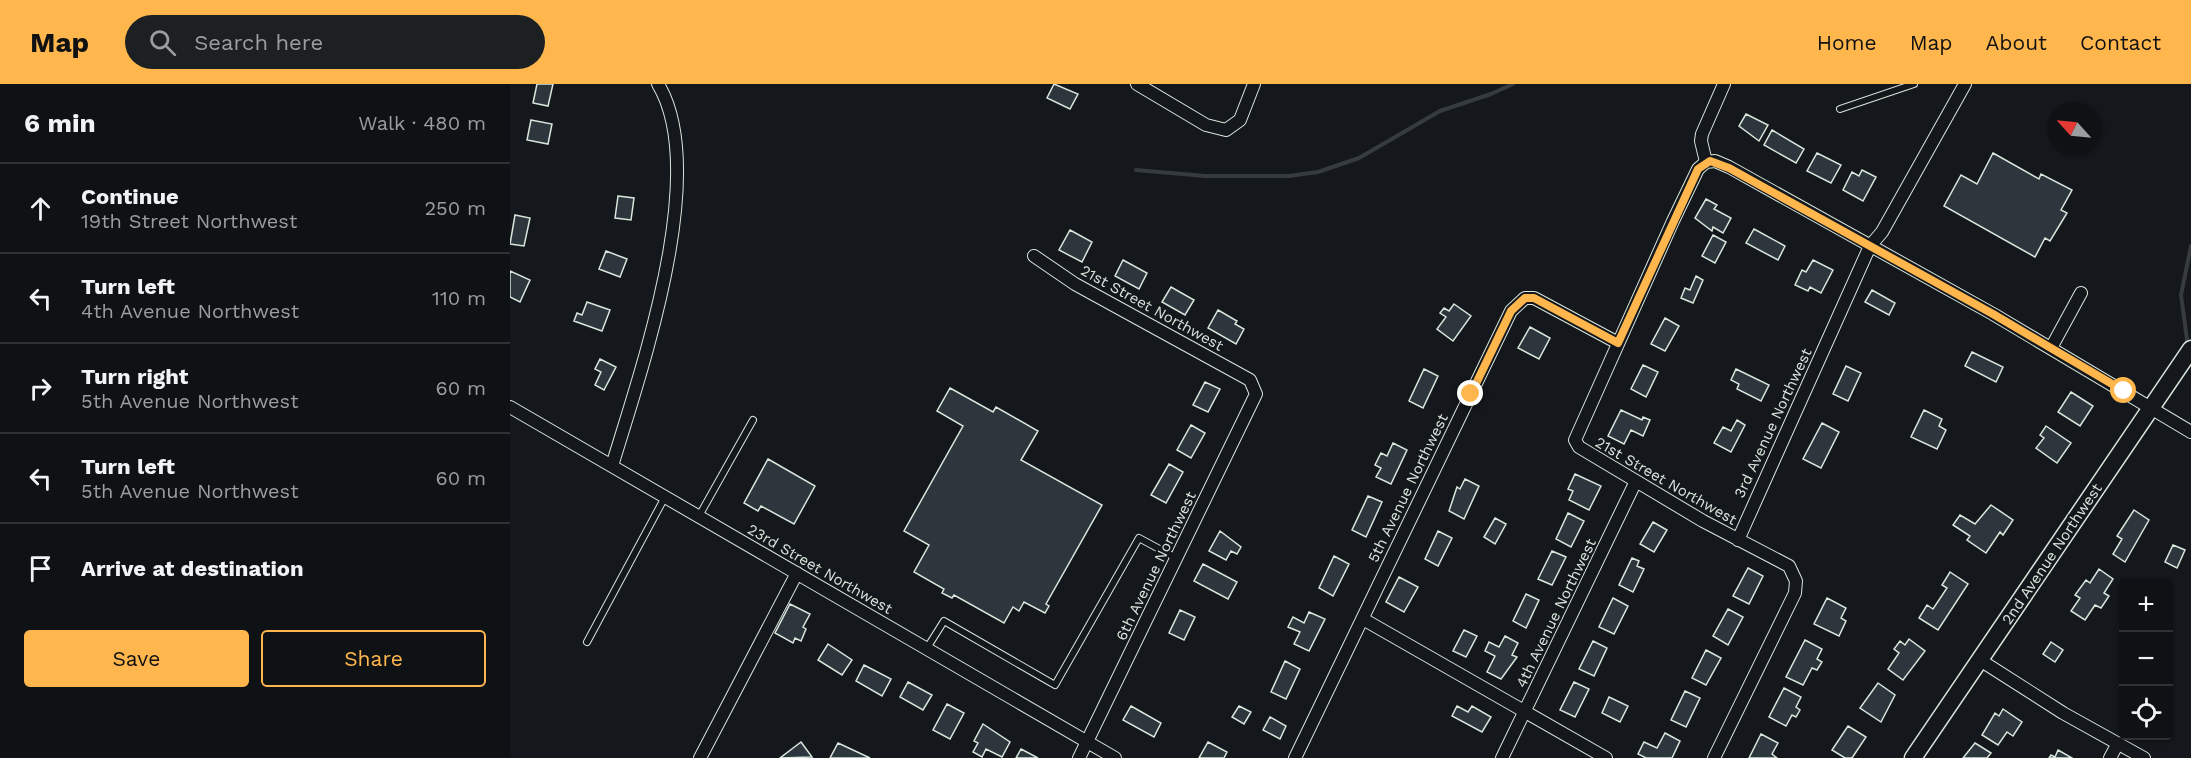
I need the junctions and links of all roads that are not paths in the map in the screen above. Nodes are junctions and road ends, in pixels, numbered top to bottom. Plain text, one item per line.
1 (658, 84) edge
2 (1137, 84) edge
3 (1254, 84) edge
4 (1724, 84) edge
5 (1914, 84) edge
6 (1961, 85) edge
7 (1840, 109) dead end
8 (1706, 162) junction
9 (1870, 246) junction
10 (1034, 256) dead end
11 (2081, 293) dead end
12 (1618, 343) junction
13 (2050, 348) junction
14 (2191, 349) edge
15 (1255, 386) joint
16 (510, 407) edge
17 (2151, 407) junction
18 (753, 420) dead end
19 (2191, 432) edge
20 (612, 466) junction
21 (1636, 481) junction
22 (666, 497) junction
23 (699, 516) junction
24 (1738, 540) junction
25 (1176, 558) junction
26 (796, 573) junction
27 (1363, 619) junction
28 (587, 642) dead end
29 (926, 649) junction
30 (1980, 660) junction
31 (1524, 712) junction
32 (1088, 742) junction
33 (2118, 743) junction
34 (700, 758) edge
35 (1079, 758) edge
36 (1115, 758) edge
37 (1295, 758) edge
38 (1502, 758) edge
39 (1606, 758) edge
40 (1714, 758) edge
41 (1913, 758) edge
42 (2110, 758) edge
43 (2144, 758) edge

1 - 20 street
2 - 3 street
4 - 8 street
5 - 7 lane
6 - 9 street, 3rd Avenue Northwest
8 - 9 street
8 - 12 street
9 - 13 street
9 - 24 street, 3rd Avenue Northwest
10 - 15 street, 21st Street Northwest
11 - 13 street
12 - 21 street, 21st Street Northwest
12 - 27 street, 5th Avenue Northwest
13 - 17 street
14 - 17 main road, 2nd Avenue Northwest
15 - 25 street, 6th Avenue Northwest
16 - 20 street, 23rd Street Northwest
17 - 19 street
17 - 30 main road, 2nd Avenue Northwest
18 - 23 lane
20 - 22 street, 23rd Street Northwest
21 - 24 street, 21st Street Northwest
21 - 31 street, 4th Avenue Northwest
22 - 23 street, 23rd Street Northwest
22 - 28 lane
23 - 26 street, 23rd Street Northwest
24 - 40 street
25 - 29 lane
25 - 32 street, 6th Avenue Northwest
26 - 29 street, 23rd Street Northwest
26 - 34 street
27 - 31 street
27 - 37 street, 5th Avenue Northwest
29 - 32 street, 23rd Street Northwest
30 - 33 street
30 - 41 main road, 2nd Avenue Northwest
31 - 38 street, 4th Avenue Northwest
31 - 39 street
32 - 35 street, 6th Avenue Northwest
32 - 36 street, 23rd Street Northwest
33 - 42 street
33 - 43 street

